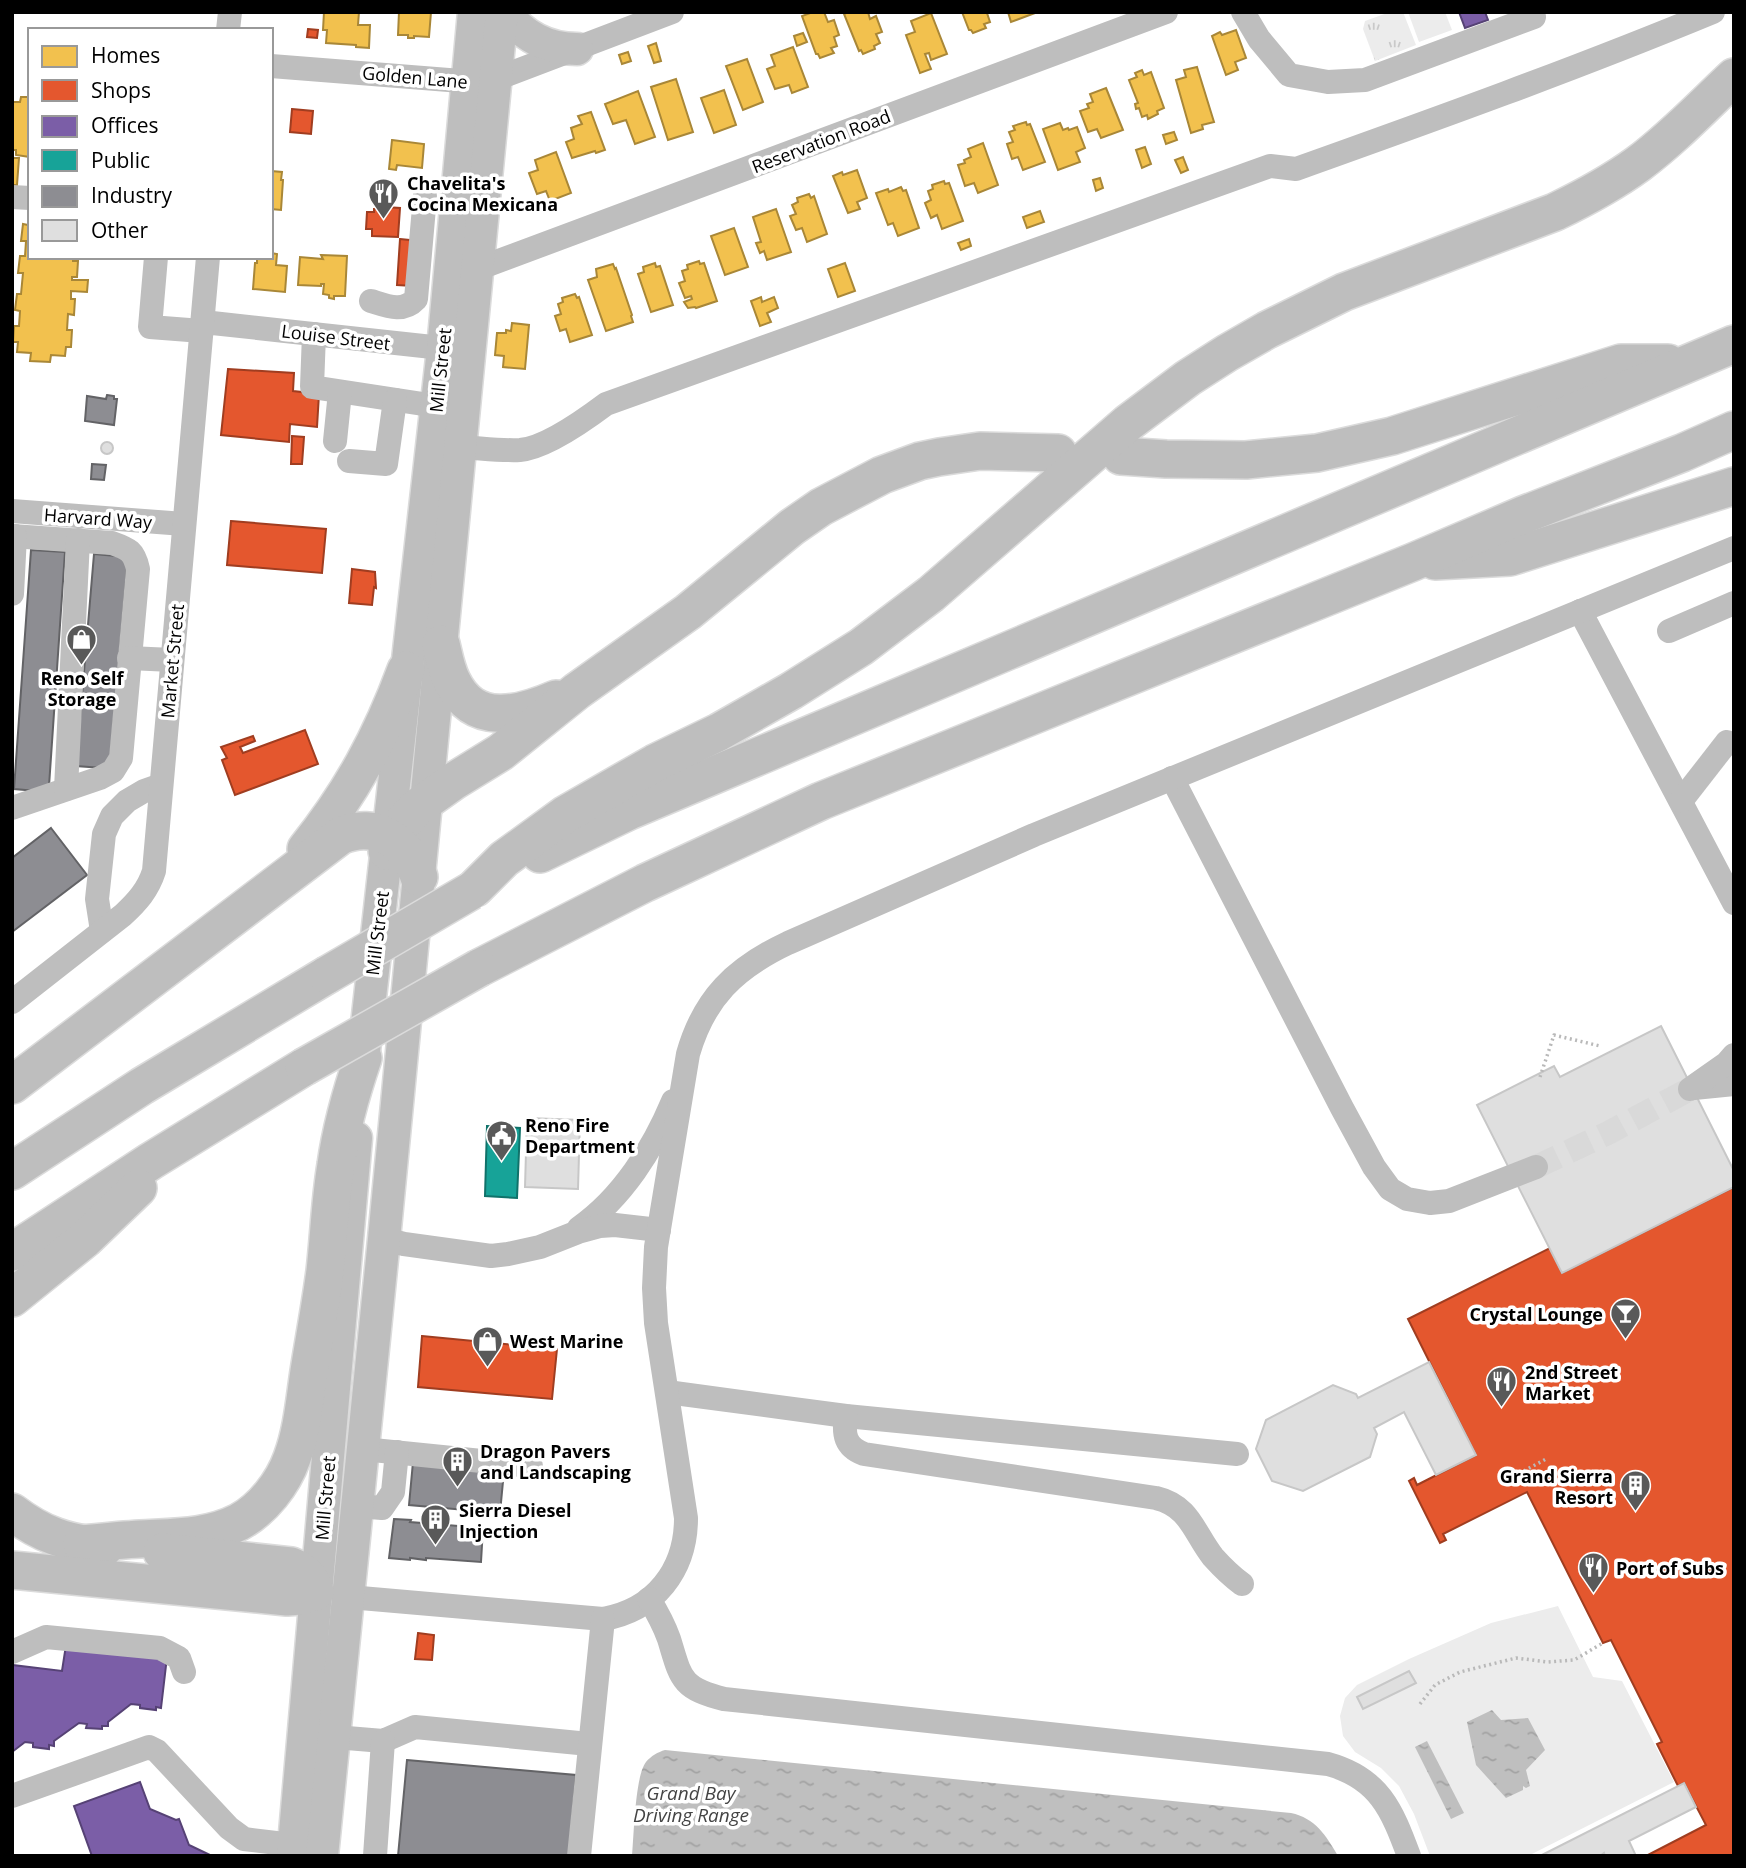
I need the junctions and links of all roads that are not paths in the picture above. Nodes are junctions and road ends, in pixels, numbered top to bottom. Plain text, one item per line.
1 (474, 12) edge
2 (504, 12) edge
3 (672, 12) edge
4 (1166, 12) edge
5 (1243, 12) edge
6 (1713, 12) edge
7 (1534, 17) dead end
8 (577, 49) junction
9 (273, 65) edge
10 (1734, 77) edge
11 (481, 81) junction
12 (425, 196) dead end
13 (156, 259) edge
14 (208, 259) edge
15 (477, 269) junction
16 (371, 301) dead end
17 (202, 326) junction
18 (314, 334) junction
19 (1734, 344) edge
20 (456, 350) junction
21 (1687, 363) junction
22 (340, 392) junction
23 (396, 400) junction
24 (436, 406) junction
25 (1734, 430) edge
26 (335, 441) dead end
27 (460, 447) junction
28 (1058, 453) dead end
29 (1122, 456) dead end
30 (349, 461) dead end
31 (1734, 486) edge
32 (12, 511) edge
33 (184, 524) junction
34 (14, 536) edge
35 (78, 540) junction
36 (1734, 548) edge
37 (1413, 562) junction
38 (12, 594) edge
39 (1734, 603) edge
40 (1580, 611) junction
41 (1669, 631) dead end
42 (441, 644) junction
43 (130, 658) junction
44 (172, 660) junction
45 (406, 670) junction
46 (577, 691) junction
47 (1727, 742) dead end
48 (1172, 778) junction
49 (161, 785) junction
50 (66, 789) junction
51 (426, 800) junction
52 (1681, 801) junction
53 (12, 808) edge
54 (389, 842) junction
55 (419, 877) junction
56 (473, 890) junction
57 (257, 900) junction
58 (1734, 902) edge
59 (102, 932) junction
60 (18, 988) edge
61 (688, 1054) junction
62 (1734, 1055) edge
63 (363, 1058) junction
64 (1734, 1084) edge
65 (12, 1085) edge
66 (223, 1116) junction
67 (1536, 1167) tunnel mouth
68 (12, 1171) edge
69 (659, 1230) junction
70 (384, 1239) junction
71 (555, 1242) junction
72 (12, 1252) edge
73 (12, 1298) edge
74 (667, 1392) junction
75 (846, 1416) junction
76 (363, 1449) junction
77 (397, 1452) junction
78 (1237, 1454) dead end
79 (531, 1466) dead end
80 (358, 1506) junction
81 (12, 1512) edge
82 (82, 1544) junction
83 (12, 1570) edge
84 (1242, 1584) dead end
85 (332, 1594) junction
86 (649, 1600) junction
87 (603, 1619) junction
88 (12, 1652) edge
89 (184, 1672) dead end
90 (335, 1737) junction
91 (383, 1741) junction
92 (589, 1744) junction
93 (12, 1796) edge
94 (293, 1850) edge
95 (322, 1856) edge
96 (375, 1856) edge
97 (579, 1856) edge
98 (1409, 1856) edge

1 - 11 main road, Mill Street
2 - 8 main road
2 - 11 main road, Mill Street
3 - 8 street, Golden Lane
4 - 15 street, Reservation Road
5 - 7 street
6 - 27 street
8 - 11 street, Golden Lane
9 - 11 street, Golden Lane
10 - 56 highway
11 - 15 main road, Mill Street
11 - 20 main road, Mill Street
12 - 16 street
13 - 17 street, Louise Street
14 - 17 street, Market Street
15 - 20 main road, Mill Street
17 - 18 street, Louise Street
17 - 33 street, Market Street
18 - 20 street, Louise Street
18 - 22 street
19 - 21 highway
20 - 24 main road, Mill Street
20 - 27 main road, Mill Street
21 - 29 highway
21 - 56 highway
22 - 23 street
22 - 26 street
23 - 24 street
23 - 30 street
24 - 45 main road, Mill Street
25 - 37 highway
27 - 42 main road, Mill Street
28 - 46 highway
31 - 37 highway
32 - 33 street, Harvard Way
33 - 44 street, Market Street
34 - 35 street
34 - 38 street
35 - 43 street
35 - 50 street
36 - 40 street
37 - 66 highway, bridge
39 - 41 street
40 - 48 street
40 - 52 street
42 - 46 highway
42 - 51 main road, Mill Street
43 - 44 street
43 - 50 street
44 - 49 street, Market Street
45 - 54 main road, Mill Street
45 - 57 highway
46 - 51 highway
47 - 52 street
48 - 61 street
48 - 67 street
49 - 59 street, Market Street
49 - 59 street
50 - 53 street
51 - 54 highway
51 - 55 main road, Mill Street
52 - 58 street
54 - 55 highway
54 - 57 highway
54 - 63 main road, Mill Street
55 - 70 main road, Mill Street
56 - 68 highway, bridge
57 - 65 highway
59 - 60 street, Market Street
61 - 69 street
61 - 71 street
62 - 64 street
63 - 82 highway
63 - 85 main road, Mill Street
66 - 72 highway
66 - 73 highway
69 - 71 street
69 - 74 street
70 - 71 street
70 - 76 main road, Mill Street
74 - 75 street
74 - 86 street
75 - 78 street
75 - 84 street
76 - 77 street
76 - 80 main road, Mill Street
77 - 79 street
77 - 80 street
80 - 85 main road, Mill Street
81 - 82 highway
82 - 85 highway
83 - 85 highway
85 - 87 street
85 - 90 main road, Mill Street
85 - 94 main road, Mill Street
86 - 87 street
86 - 98 street
87 - 92 street
88 - 89 street
90 - 91 street
90 - 95 main road, Mill Street
91 - 92 street
91 - 96 street
92 - 97 street
93 - 94 street

